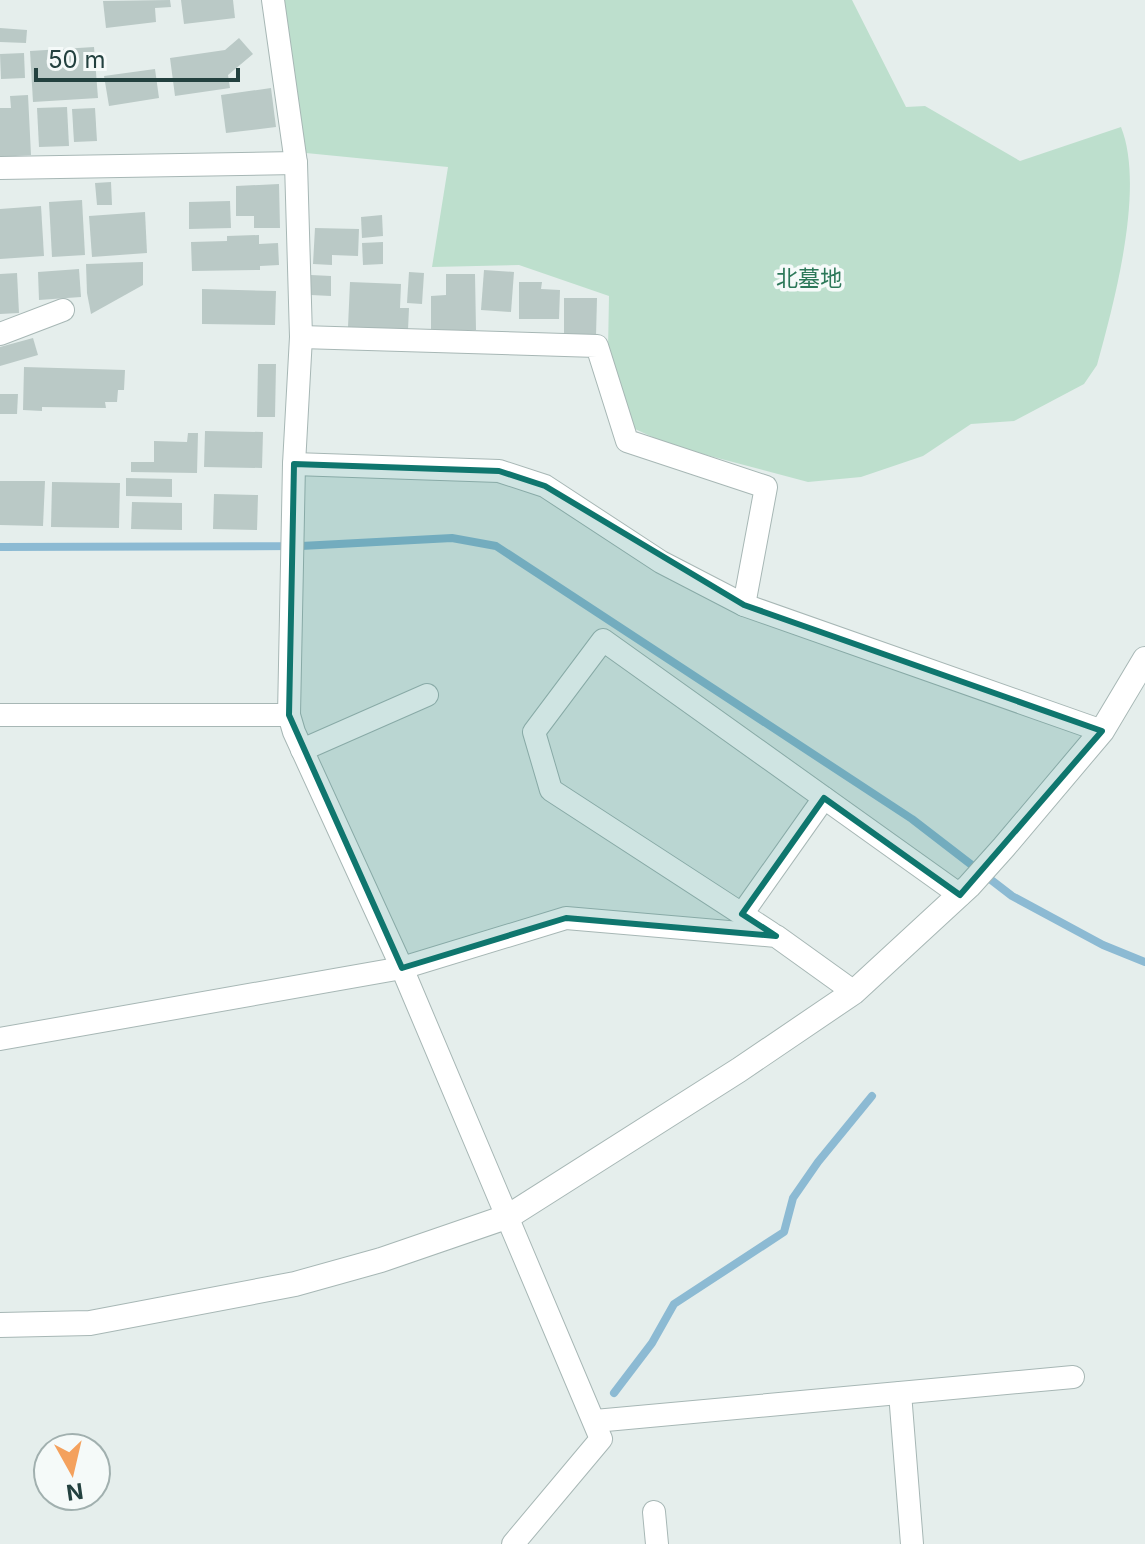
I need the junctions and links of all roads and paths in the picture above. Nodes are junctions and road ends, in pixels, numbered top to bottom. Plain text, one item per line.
1 (273, 0) edge
2 (296, 163) junction
3 (0, 168) edge
4 (63, 310) dead end
5 (0, 334) edge
6 (301, 337) junction
7 (294, 464) junction
8 (744, 605) junction
9 (1145, 659) edge
10 (427, 695) dead end
11 (0, 715) edge
12 (289, 715) junction
13 (1102, 731) junction
14 (302, 750) junction
15 (824, 798) junction
16 (964, 890) junction
17 (742, 914) junction
18 (776, 936) junction
19 (402, 968) junction
20 (854, 992) junction
21 (0, 1039) edge
22 (509, 1216) junction
23 (0, 1325) edge
24 (1073, 1377) dead end
25 (900, 1393) junction
26 (595, 1421) junction
27 (654, 1512) dead end
28 (513, 1544) edge
29 (657, 1544) edge
30 (912, 1544) edge

1 - 2 street
2 - 3 street
2 - 6 street
4 - 5 street
6 - 7 street
6 - 8 street
7 - 8 street
7 - 12 street
8 - 13 street
9 - 13 street
10 - 14 street
11 - 12 street
12 - 14 street
13 - 16 street
14 - 19 street
15 - 16 street
15 - 17 street
15 - 17 street
16 - 20 street
17 - 18 street
18 - 19 street
18 - 20 street
19 - 21 street
19 - 22 street
20 - 22 street
22 - 23 street
22 - 26 street
24 - 25 street
25 - 26 street
25 - 30 street
26 - 28 street
27 - 29 street

